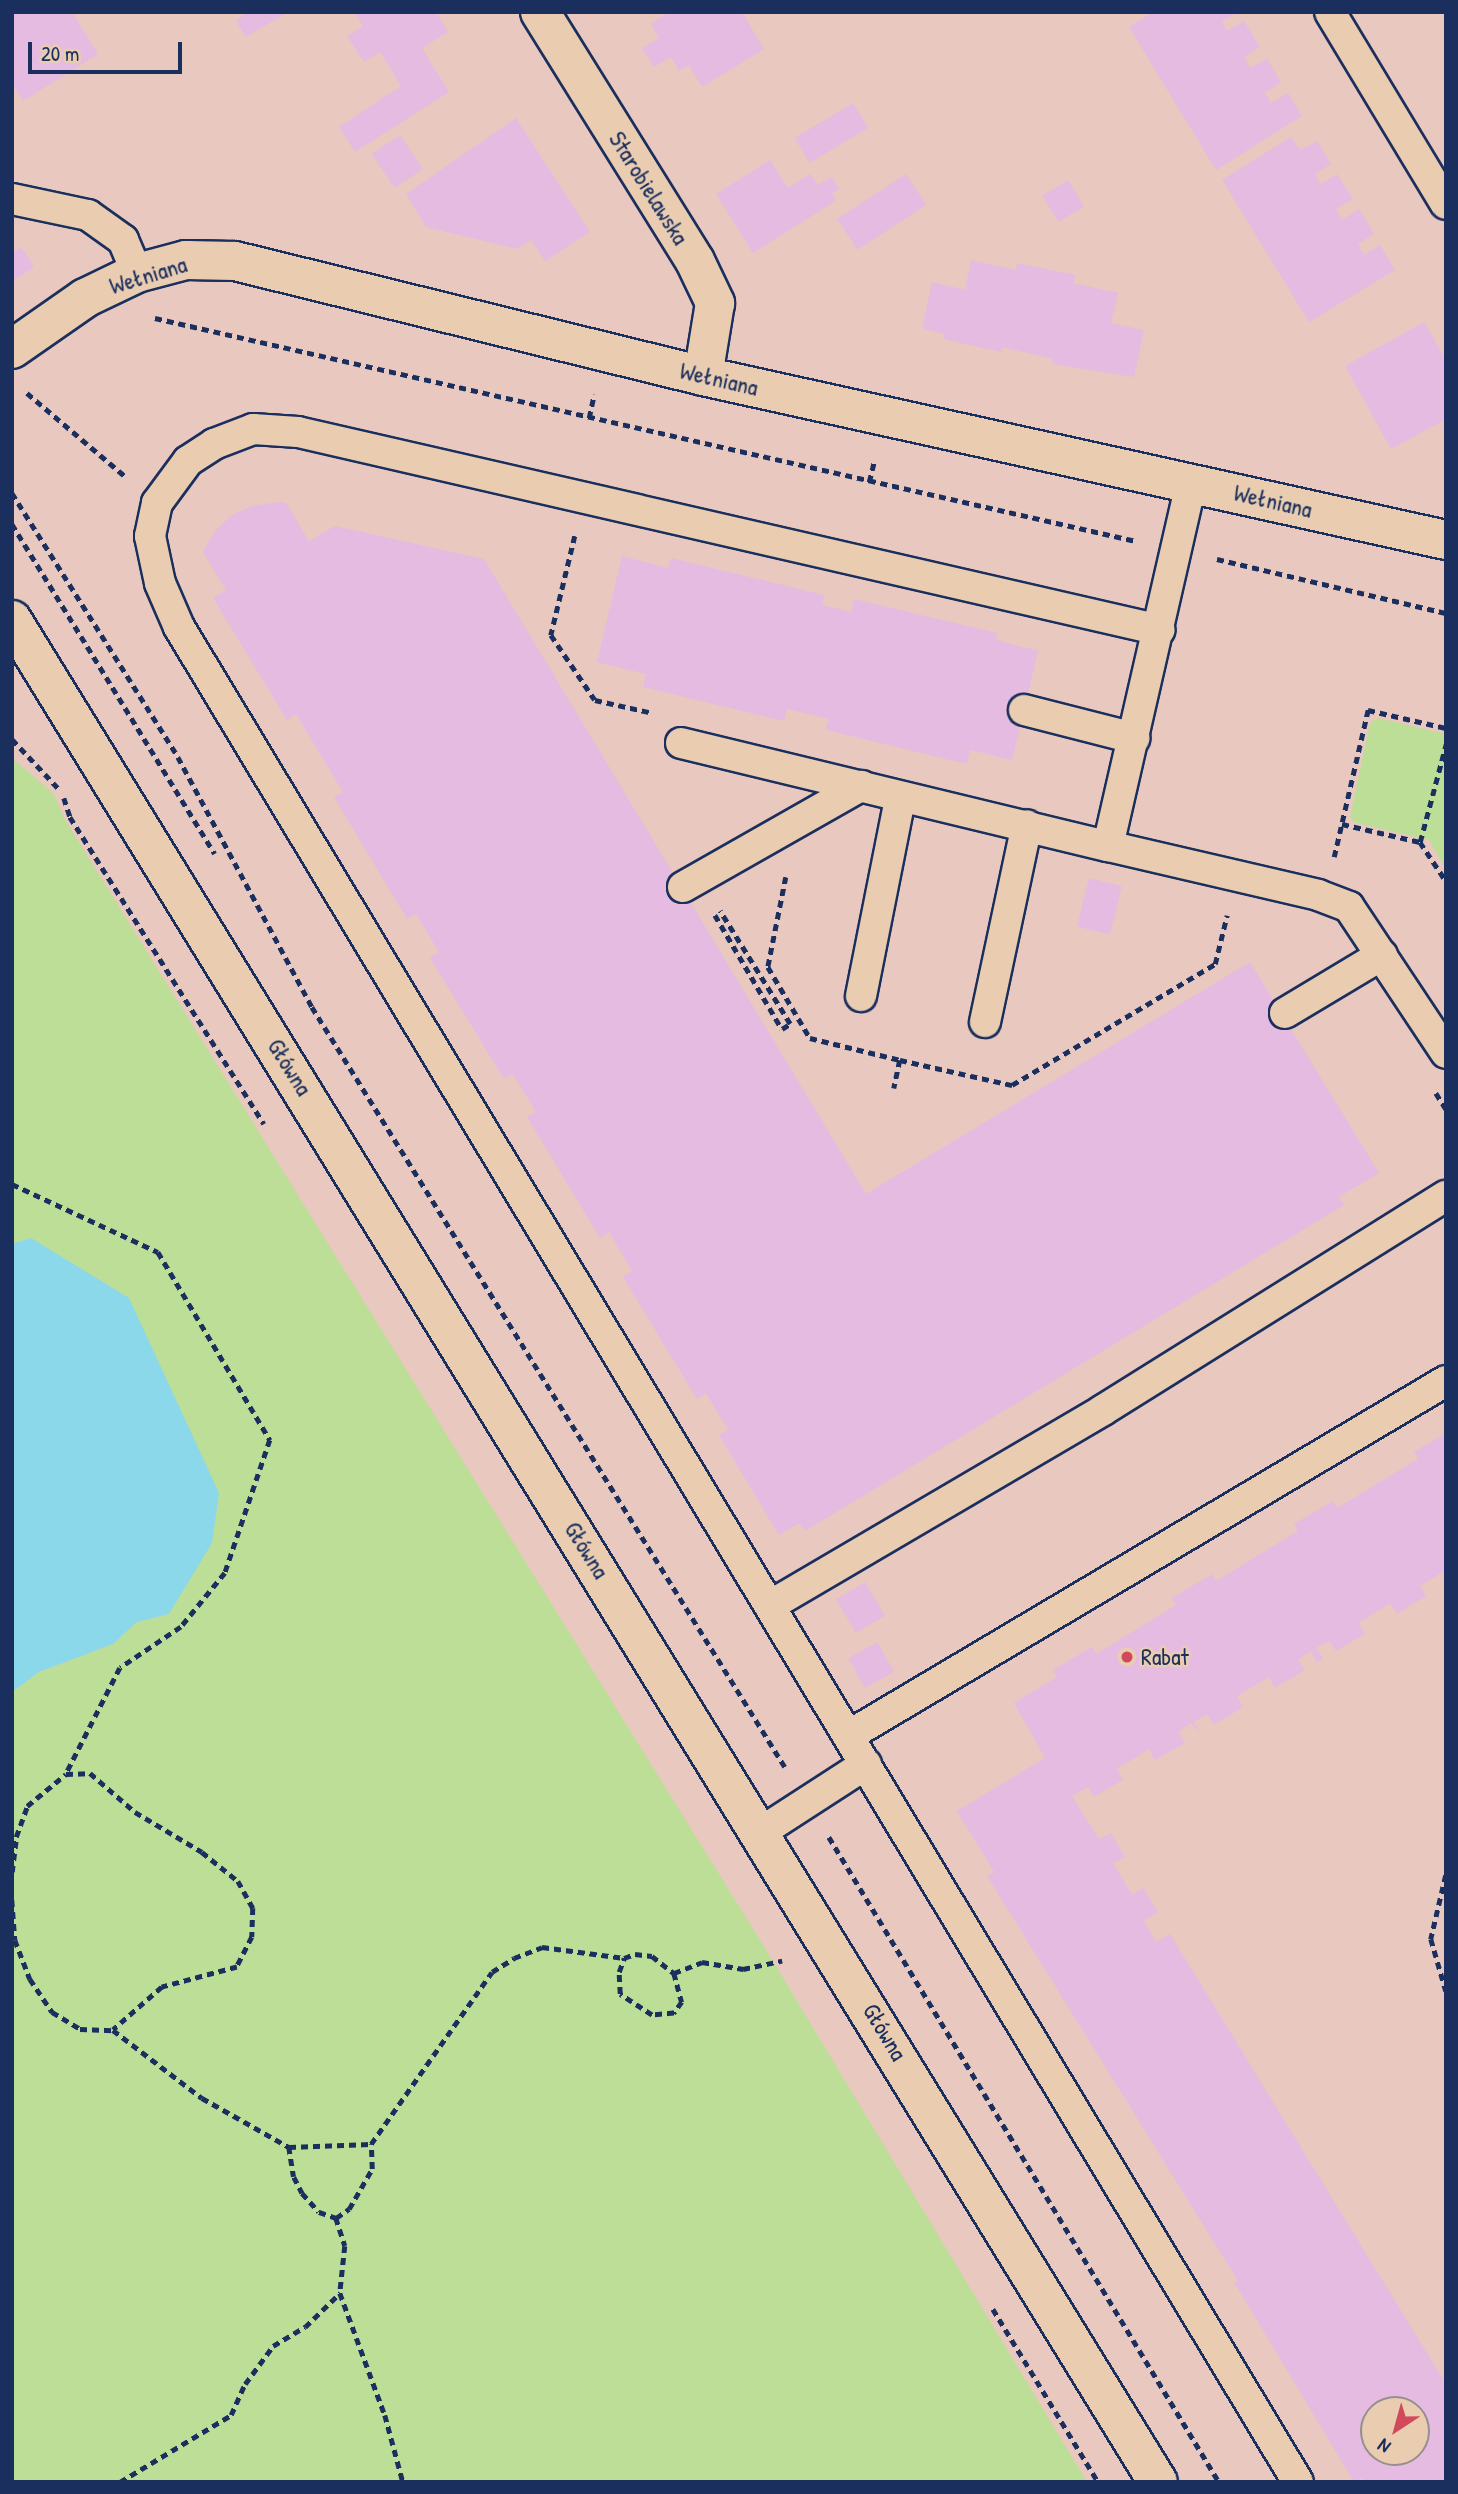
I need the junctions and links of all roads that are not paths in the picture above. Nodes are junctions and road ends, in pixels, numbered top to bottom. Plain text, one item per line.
1 (540, 12) edge
2 (1330, 12) edge
3 (12, 199) edge
4 (1446, 204) edge
5 (136, 273) junction
6 (15, 367) edge
7 (703, 376) junction
8 (1191, 483) junction
9 (1446, 540) edge
10 (12, 620) edge
11 (1160, 630) junction
12 (1024, 710) dead end
13 (1134, 738) junction
14 (681, 743) dead end
15 (861, 786) junction
16 (901, 799) junction
17 (1027, 825) junction
18 (1108, 846) junction
19 (689, 884) road end
20 (1382, 955) junction
21 (861, 996) dead end
22 (1285, 1013) dead end
23 (985, 1022) dead end
24 (1446, 1053) edge
25 (1446, 1196) edge
26 (1446, 1381) edge
27 (771, 1605) junction
28 (848, 1736) junction
29 (866, 1764) junction
30 (761, 1832) junction
31 (1158, 2482) edge
32 (1298, 2482) edge

1 - 7 street, Starobielawska
2 - 4 lane
3 - 5 lane
5 - 6 street, Wełniana
5 - 7 street, Wełniana
7 - 8 street, Wełniana
8 - 9 street, Wełniana
8 - 11 lane
10 - 30 street, Główna
11 - 13 lane
11 - 27 lane
12 - 13 lane
13 - 18 lane
14 - 15 lane
15 - 16 lane
15 - 19 lane
16 - 17 lane
16 - 21 lane
17 - 18 lane
17 - 23 lane
18 - 20 lane
20 - 22 lane
20 - 24 lane
25 - 27 lane
26 - 28 lane
27 - 28 lane
28 - 29 lane
29 - 30 lane
29 - 32 lane
30 - 31 street, Główna

